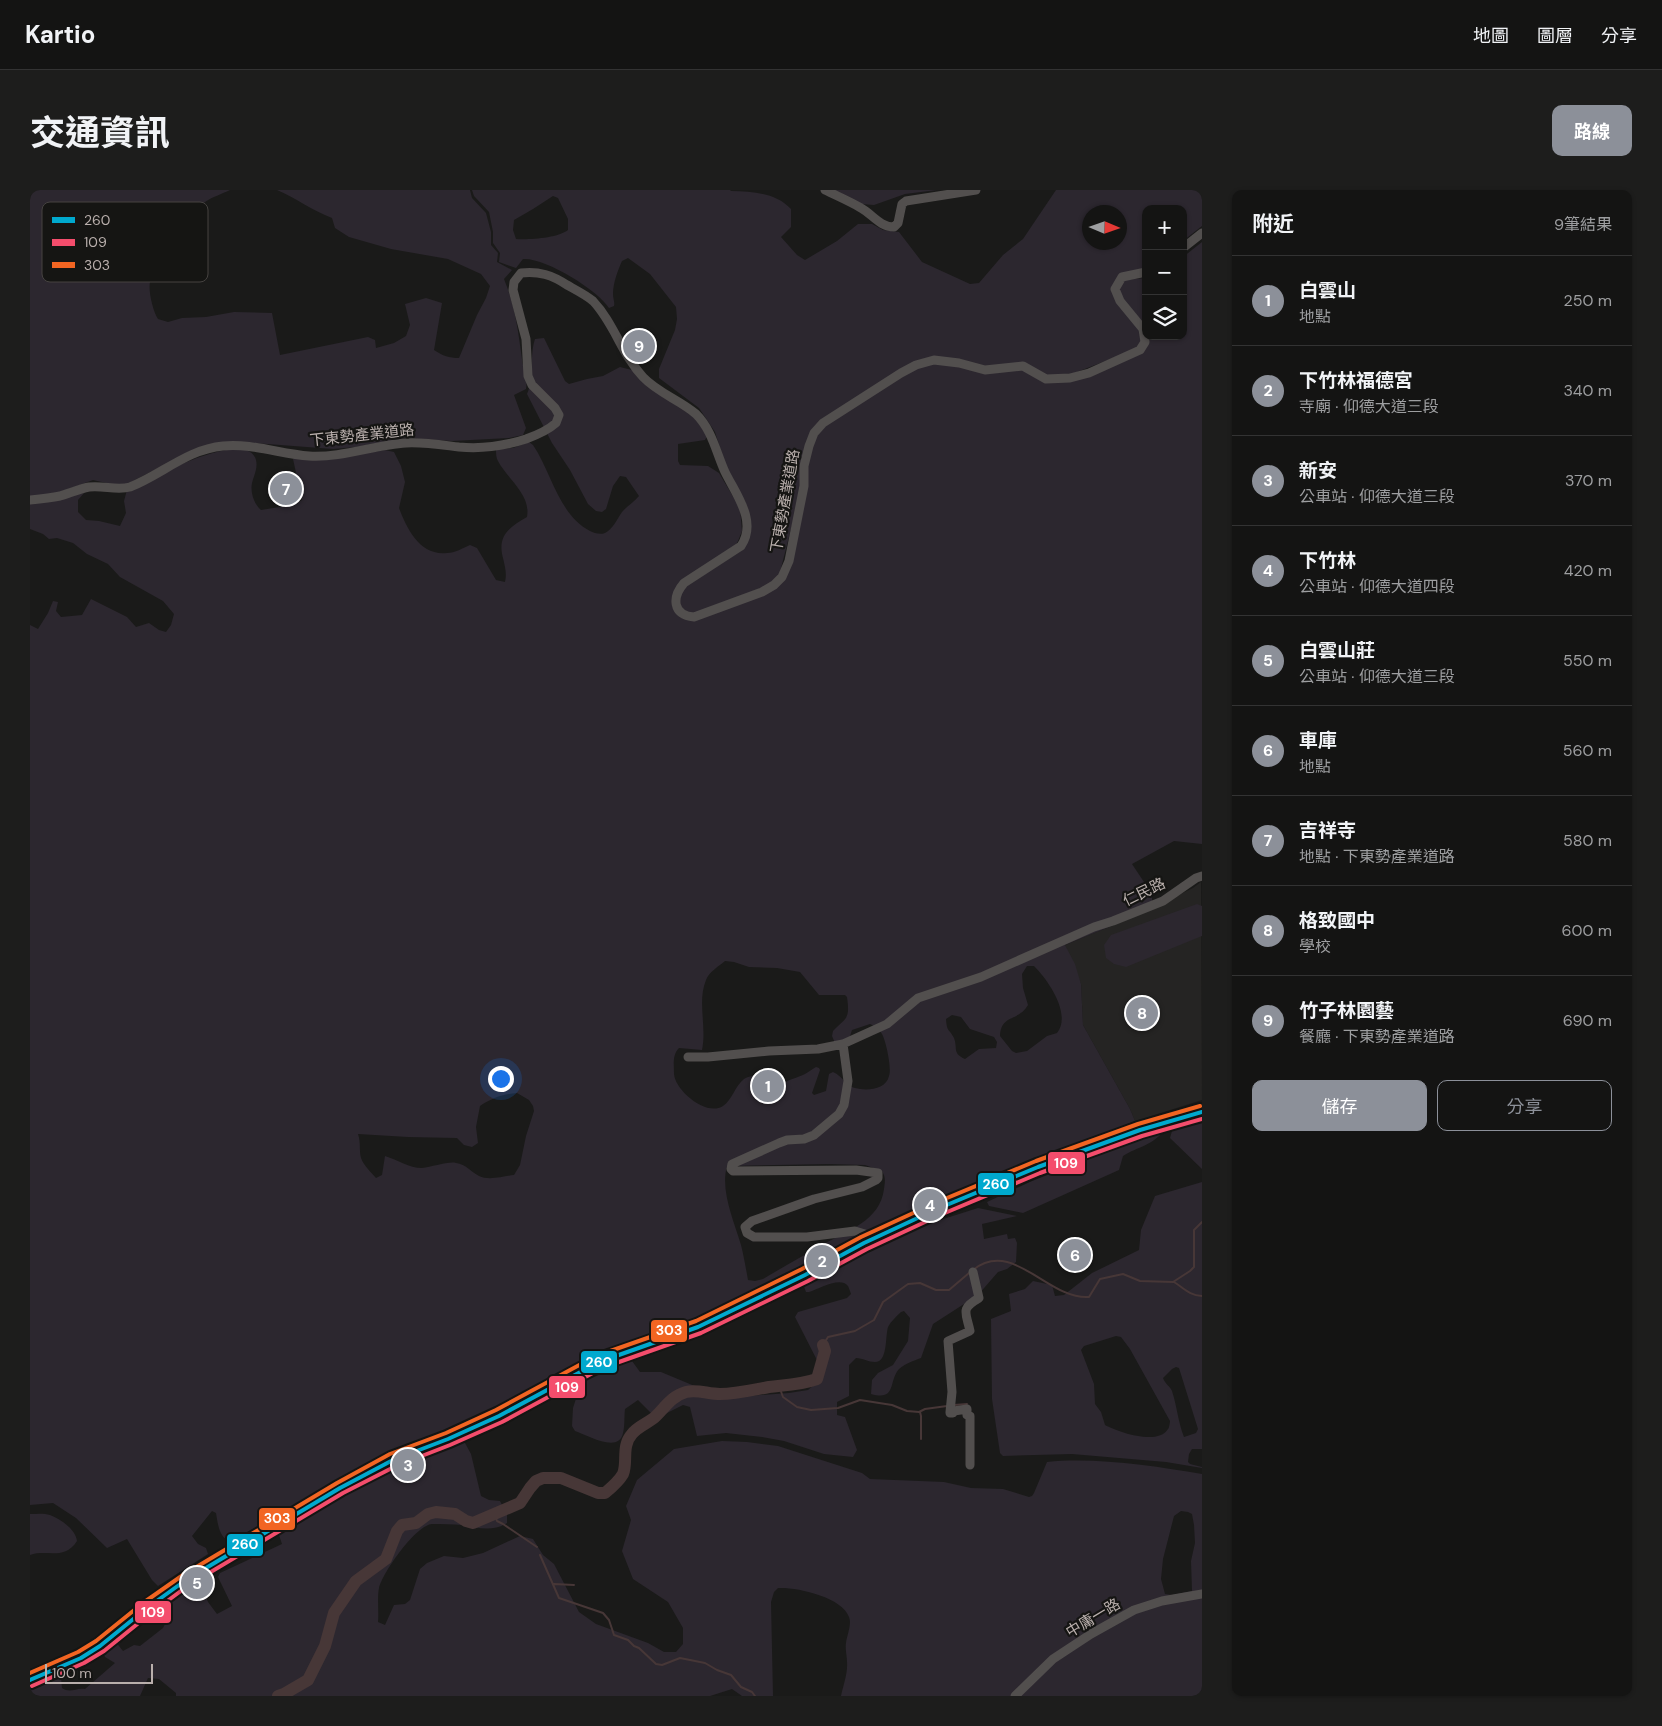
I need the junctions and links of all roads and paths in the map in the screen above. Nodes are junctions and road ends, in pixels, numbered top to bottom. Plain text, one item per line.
1 (825, 190) edge
2 (976, 190) edge
3 (1202, 233) edge
4 (1187, 245) edge
5 (1142, 273) edge
6 (30, 500) edge
7 (1202, 876) edge
8 (843, 1044) junction
9 (688, 1057) dead end
10 (1202, 1112) edge
11 (869, 1241) junction
12 (973, 1272) dead end
13 (970, 1464) dead end
14 (1202, 1594) edge
15 (30, 1680) edge
16 (1015, 1696) edge

1 - 2 street
3 - 4 street
5 - 6 street, 下東勢產業道路
7 - 8 street, 仁民路
8 - 9 street, 仁民路
8 - 11 street
10 - 11 main road
11 - 15 main road
12 - 13 street
14 - 16 street, 中庸一路

